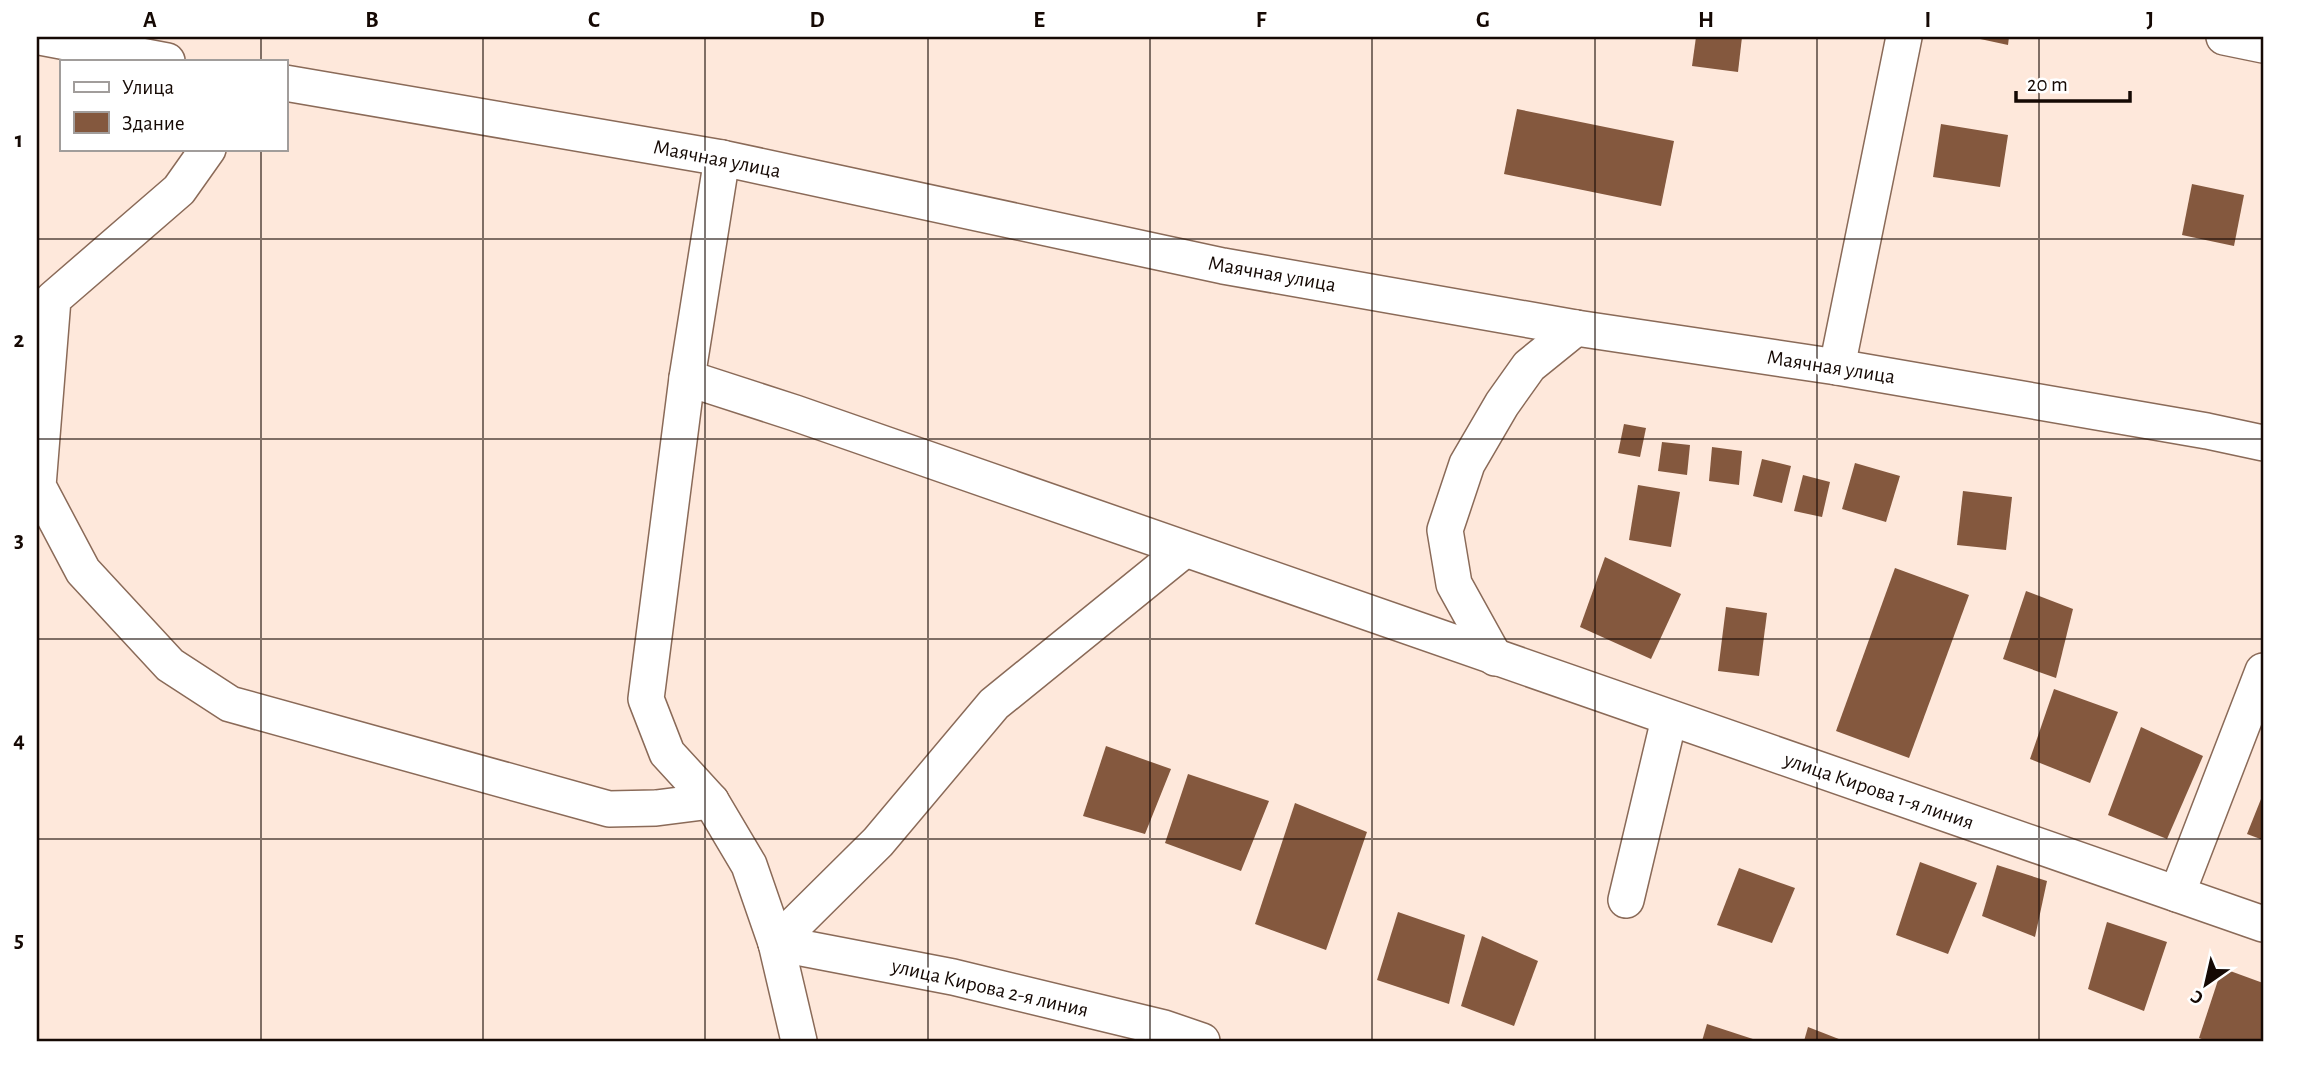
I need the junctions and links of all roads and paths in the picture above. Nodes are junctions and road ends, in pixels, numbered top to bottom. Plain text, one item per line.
1 (40, 37) edge
2 (1904, 37) edge
3 (2224, 37) edge
4 (2263, 45) edge
5 (162, 60) edge
6 (287, 83) edge
7 (207, 150) edge
8 (722, 158) junction
9 (45, 314) edge
10 (1576, 328) junction
11 (1837, 368) junction
12 (687, 378) junction
13 (2263, 443) edge
14 (1184, 550) junction
15 (1495, 658) junction
16 (2263, 671) edge
17 (1669, 719) junction
18 (711, 801) junction
19 (2177, 894) junction
20 (1626, 900) dead end
21 (2263, 924) edge
22 (776, 943) junction
23 (799, 1041) edge
24 (1202, 1041) edge

1 - 5 street
2 - 11 street
3 - 4 street
6 - 8 street, Маячная улица
7 - 9 street
8 - 10 street, Маячная улица
8 - 12 street
9 - 18 street
10 - 11 street, Маячная улица
10 - 15 street
11 - 13 street, Маячная улица
12 - 14 street, улица Кирова 1-я линия
12 - 18 street
14 - 15 street, улица Кирова 1-я линия
14 - 22 street
15 - 17 street, улица Кирова 1-я линия
16 - 19 street
17 - 19 street, улица Кирова 1-я линия
17 - 20 street
18 - 22 street
19 - 21 street, улица Кирова 1-я линия
22 - 23 street
22 - 24 street, улица Кирова 2-я линия

